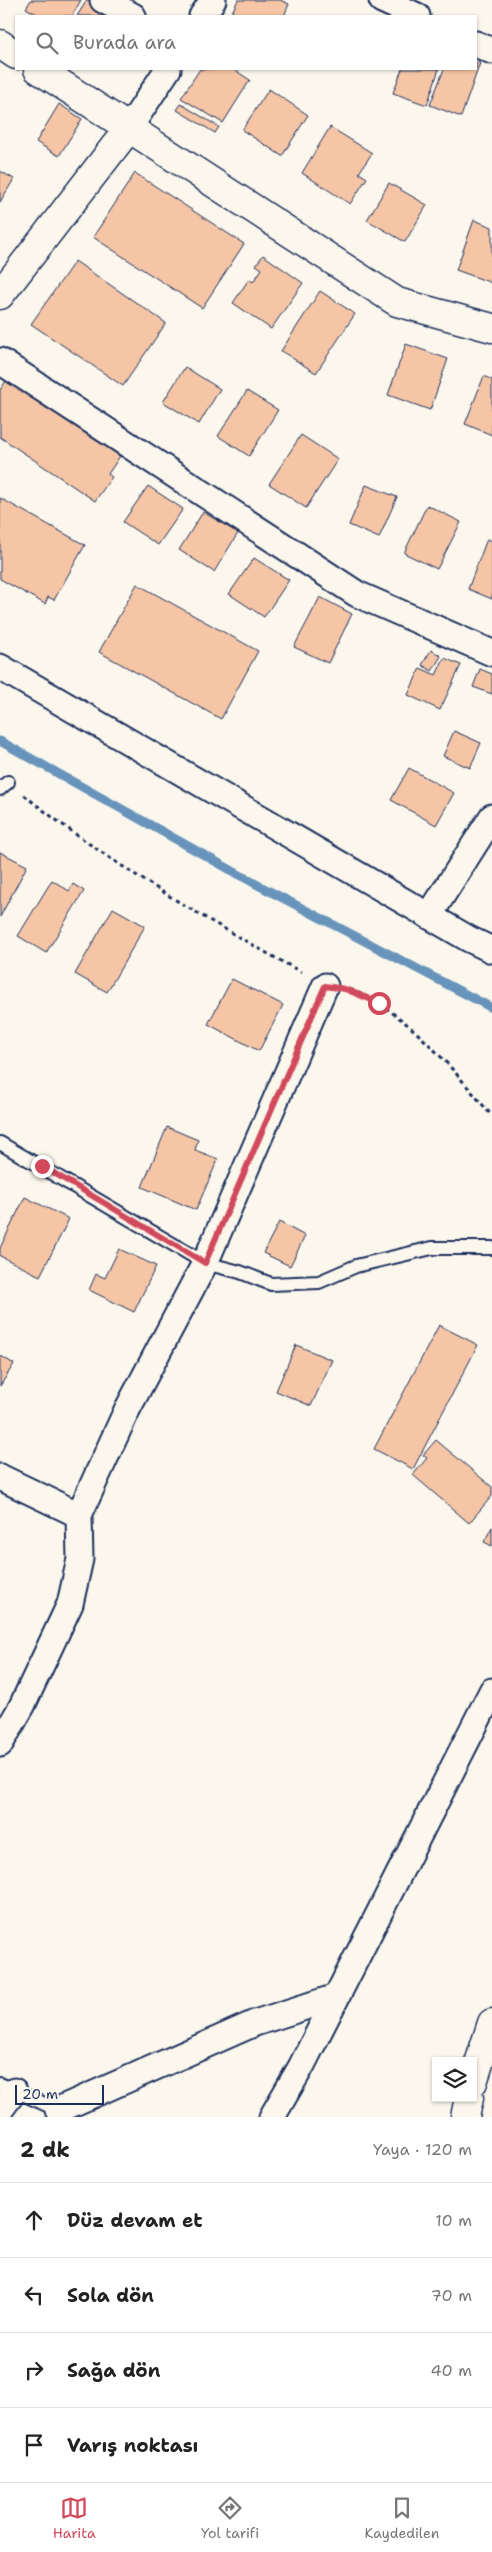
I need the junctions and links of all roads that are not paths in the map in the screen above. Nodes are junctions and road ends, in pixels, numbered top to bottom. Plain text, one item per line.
1 (103, 0) edge
2 (213, 0) edge
3 (382, 0) edge
4 (131, 15) edge
5 (203, 15) edge
6 (415, 15) edge
7 (0, 44) edge
8 (477, 44) edge
9 (492, 51) edge
10 (15, 54) edge
11 (40, 70) edge
12 (167, 70) edge
13 (129, 128) junction
14 (0, 295) edge
15 (492, 328) edge
16 (0, 361) edge
17 (492, 653) edge
18 (0, 667) edge
19 (492, 816) edge
20 (429, 916) junction
21 (492, 950) edge
22 (325, 986) road end
23 (0, 1143) edge
24 (492, 1248) edge
25 (205, 1263) junction
26 (0, 1478) edge
27 (79, 1514) junction
28 (492, 1690) edge
29 (0, 1744) edge
30 (336, 1997) junction
31 (492, 2023) edge
32 (477, 2070) edge
33 (5, 2095) edge
34 (467, 2102) edge
35 (64, 2114) edge
36 (272, 2117) edge
37 (465, 2117) edge

1 - 4 street
2 - 5 street
3 - 6 street
7 - 10 street
8 - 9 street
11 - 13 street
12 - 13 street
13 - 14 street
13 - 15 street
16 - 17 street
18 - 20 street
19 - 20 street
20 - 21 street
22 - 25 street
23 - 25 lane
24 - 25 lane
25 - 27 street
26 - 27 street
27 - 29 street
28 - 30 street
30 - 35 street
30 - 36 street
31 - 32 street
33 - 35 lane
34 - 37 street

